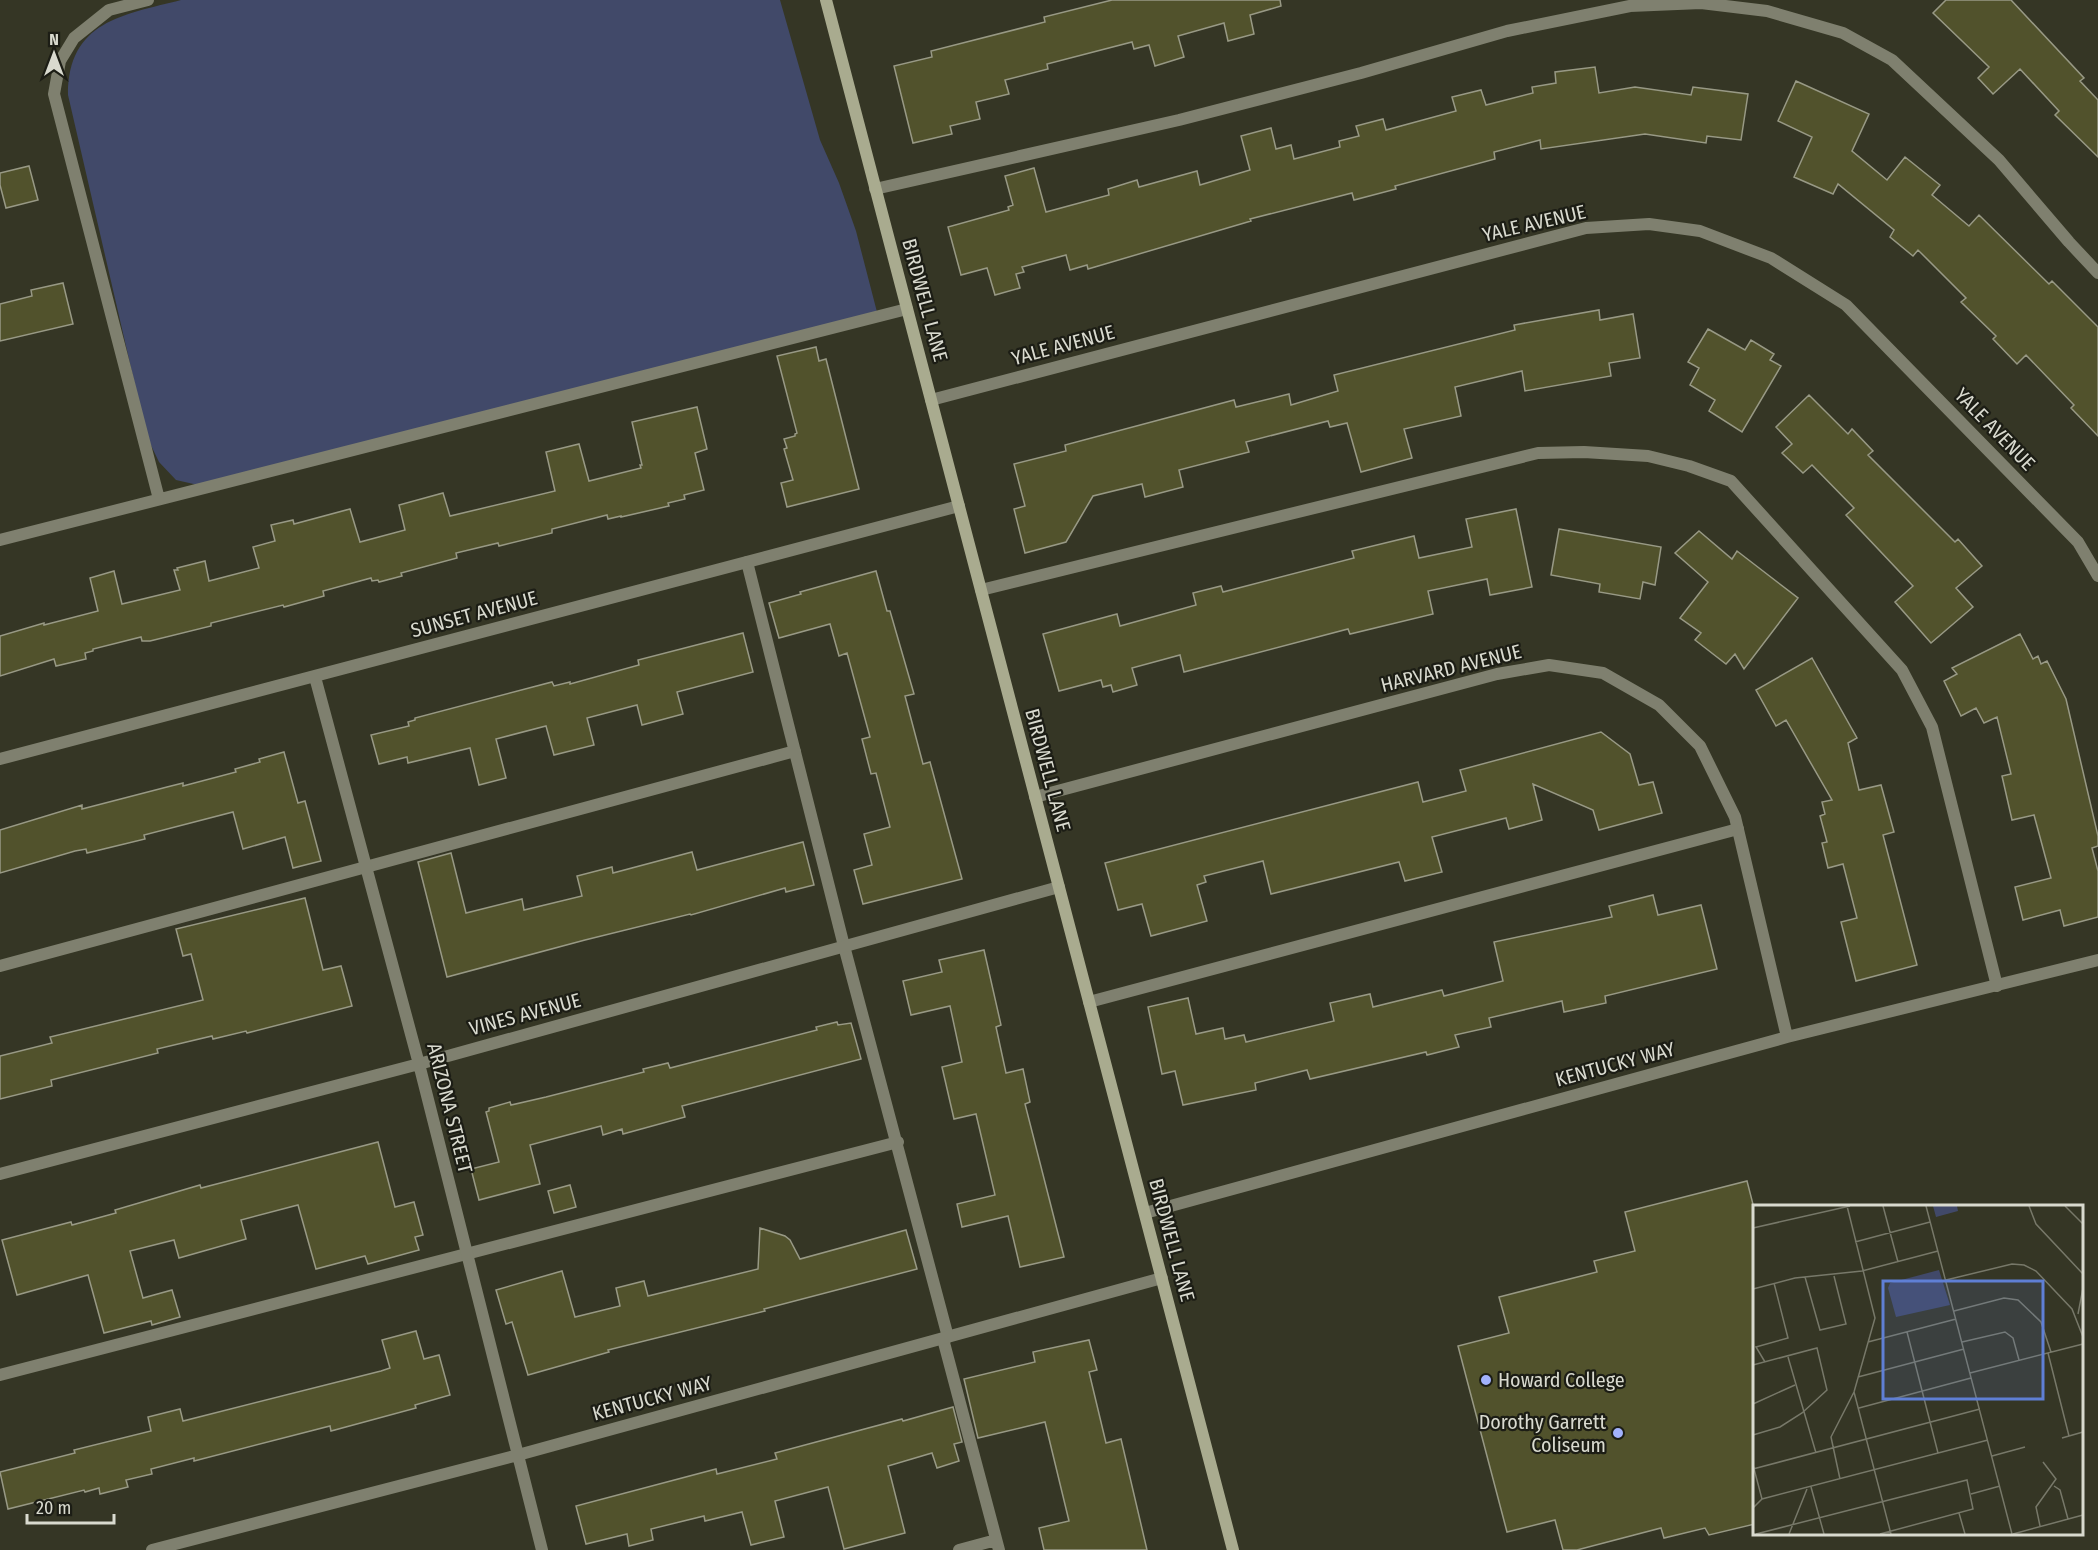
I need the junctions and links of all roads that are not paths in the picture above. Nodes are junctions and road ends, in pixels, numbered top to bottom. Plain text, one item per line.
1 (148, 0) edge
2 (825, 0) edge
3 (875, 189) junction
4 (2098, 273) edge
5 (907, 309) junction
6 (931, 400) junction
7 (159, 499) junction
8 (959, 506) junction
9 (0, 540) edge
10 (747, 562) junction
11 (2098, 576) edge
12 (981, 590) junction
13 (315, 677) junction
14 (795, 751) junction
15 (0, 759) edge
16 (1035, 797) junction
17 (1738, 829) junction
18 (366, 867) junction
19 (1059, 886) junction
20 (844, 946) junction
21 (2098, 960) edge
22 (0, 966) edge
23 (1997, 986) junction
24 (1089, 1002) junction
25 (1787, 1037) junction
26 (419, 1064) junction
27 (898, 1142) junction
28 (0, 1174) edge
29 (1144, 1213) junction
30 (467, 1254) junction
31 (1162, 1278) junction
32 (946, 1338) junction
33 (0, 1375) edge
34 (518, 1455) junction
35 (998, 1545) edge
36 (152, 1550) edge
37 (542, 1550) edge
38 (959, 1550) edge
39 (1233, 1550) edge

1 - 7 street
2 - 3 main road, BIRDWELL LANE
3 - 4 street
3 - 5 main road, BIRDWELL LANE
5 - 6 main road, BIRDWELL LANE
5 - 7 street
6 - 8 main road, BIRDWELL LANE
6 - 11 street, YALE AVENUE
7 - 9 street
8 - 10 street, SUNSET AVENUE
8 - 12 main road, BIRDWELL LANE
10 - 13 street, SUNSET AVENUE
10 - 14 street
12 - 16 main road, BIRDWELL LANE
12 - 23 street
13 - 15 street, SUNSET AVENUE
13 - 18 street, ARIZONA STREET
14 - 18 street
14 - 20 street
16 - 17 street, HARVARD AVENUE
16 - 19 main road, BIRDWELL LANE
17 - 24 street
17 - 25 street, HARVARD AVENUE
18 - 22 street
18 - 26 street, ARIZONA STREET
19 - 20 street, VINES AVENUE
19 - 24 main road, BIRDWELL LANE
20 - 26 street, VINES AVENUE
20 - 27 street
21 - 23 street, KENTUCKY WAY
23 - 25 street, KENTUCKY WAY
24 - 29 main road, BIRDWELL LANE
25 - 29 street, KENTUCKY WAY
26 - 28 street, VINES AVENUE
26 - 30 street, ARIZONA STREET
27 - 30 street
27 - 32 street
29 - 31 main road, BIRDWELL LANE
30 - 33 street
30 - 34 street, ARIZONA STREET
31 - 32 street, KENTUCKY WAY
31 - 39 main road, BIRDWELL LANE
32 - 34 street, KENTUCKY WAY
32 - 35 street
34 - 36 street, KENTUCKY WAY
34 - 37 street, ARIZONA STREET
35 - 38 street

